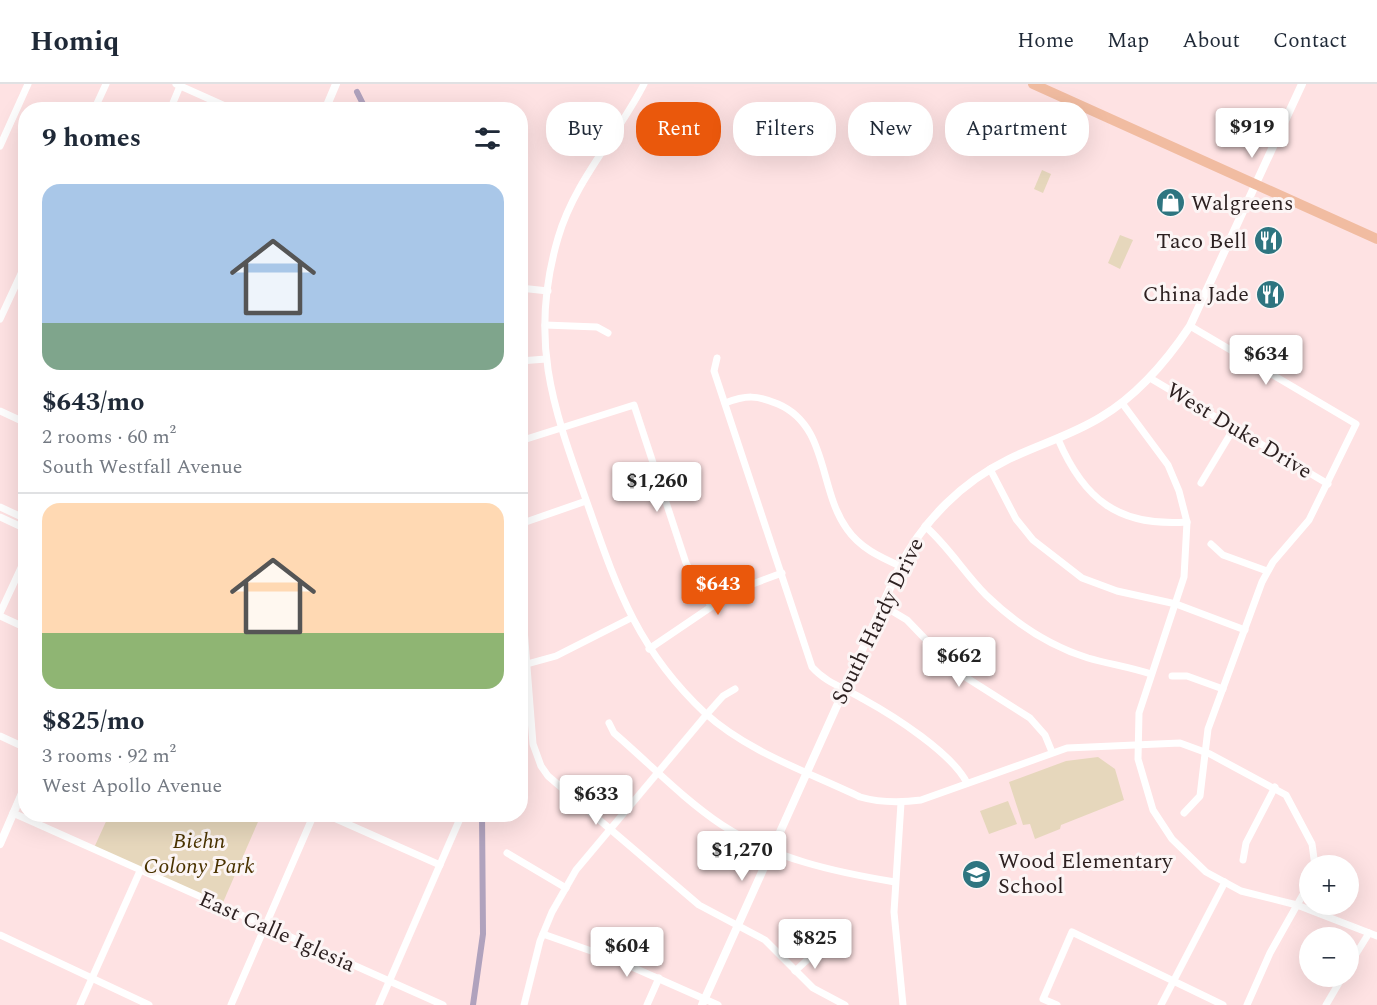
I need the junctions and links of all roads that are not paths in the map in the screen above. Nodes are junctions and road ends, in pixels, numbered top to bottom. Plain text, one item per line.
1 (27, 84) edge
2 (106, 84) edge
3 (336, 84) edge
4 (644, 84) edge
5 (1302, 84) edge
6 (178, 85) edge
7 (1037, 85) edge
8 (19, 102) edge
9 (98, 102) edge
10 (173, 102) edge
11 (216, 102) edge
12 (328, 102) edge
13 (18, 105) edge
14 (0, 146) edge
15 (1255, 184) junction
16 (1377, 239) edge
17 (18, 280) edge
18 (528, 289) edge
19 (548, 291) junction
20 (0, 319) edge
21 (545, 325) junction
22 (1190, 326) junction
23 (608, 333) dead end
24 (717, 358) dead end
25 (546, 359) junction
26 (528, 360) edge
27 (1150, 378) junction
28 (725, 403) junction
29 (1122, 403) junction
30 (0, 411) edge
31 (18, 419) edge
32 (560, 428) junction
33 (1234, 428) junction
34 (528, 438) edge
35 (1058, 439) junction
36 (990, 469) junction
37 (1201, 483) dead end
38 (1328, 484) junction
39 (586, 501) junction
40 (0, 507) edge
41 (18, 515) edge
42 (0, 518) edge
43 (528, 521) edge
44 (1187, 522) junction
45 (18, 526) edge
46 (925, 526) junction
47 (1211, 544) dead end
48 (900, 566) junction
49 (1267, 572) junction
50 (782, 573) junction
51 (18, 575) edge
52 (882, 604) junction
53 (1176, 604) junction
54 (711, 606) junction
55 (0, 614) edge
56 (631, 618) junction
57 (18, 624) edge
58 (1245, 630) junction
59 (649, 649) junction
60 (528, 664) edge
61 (1151, 674) junction
62 (1172, 676) dead end
63 (528, 677) edge
64 (735, 689) dead end
65 (845, 689) junction
66 (1223, 689) junction
67 (707, 714) junction
68 (609, 723) dead end
69 (0, 736) edge
70 (1137, 743) junction
71 (18, 744) edge
72 (1052, 752) junction
73 (1204, 752) junction
74 (658, 771) junction
75 (808, 773) junction
76 (967, 783) junction
77 (1275, 787) junction
78 (18, 802) edge
79 (901, 803) junction
80 (13, 813) junction
81 (1184, 813) dead end
82 (18, 815) edge
83 (33, 822) edge
84 (311, 822) edge
85 (343, 822) edge
86 (459, 822) edge
87 (609, 829) junction
88 (1, 838) edge
89 (771, 849) junction
90 (507, 853) dead end
91 (1314, 855) edge
92 (1244, 860) dead end
93 (440, 865) junction
94 (140, 871) junction
95 (895, 882) junction
96 (1225, 882) junction
97 (566, 888) junction
98 (1299, 901) edge
99 (1297, 905) junction
100 (737, 926) junction
101 (266, 927) junction
102 (1369, 933) junction
103 (543, 934) junction
104 (0, 935) edge
105 (1377, 936) edge
106 (621, 942) dead end
107 (818, 950) dead end
108 (1359, 950) edge
109 (614, 959) junction
110 (795, 971) junction
111 (92, 978) junction
112 (659, 978) junction
113 (1174, 980) junction
114 (389, 981) junction
115 (1337, 987) edge
116 (704, 1002) edge
117 (80, 1005) edge
118 (150, 1005) edge
119 (231, 1005) edge
120 (379, 1005) edge
121 (443, 1005) edge
122 (524, 1005) edge
123 (647, 1005) edge
124 (718, 1005) edge
125 (845, 1005) edge
126 (903, 1005) edge
127 (1057, 1005) edge
128 (1161, 1005) edge
129 (1223, 1005) edge
130 (1247, 1005) edge
131 (1326, 1005) edge

1 - 8 street
2 - 9 street
3 - 12 street
4 - 19 street
5 - 15 street, South Hardy Drive
6 - 10 street
6 - 11 street
7 - 15 main road
13 - 14 street
15 - 16 main road
15 - 22 street, South Hardy Drive
17 - 20 street
18 - 19 street
19 - 21 street
21 - 23 street
21 - 25 street
22 - 27 street, South Hardy Drive
22 - 38 street
24 - 28 street
25 - 26 street
25 - 32 street
27 - 29 street, South Hardy Drive
27 - 33 street, West Duke Drive
28 - 48 street
28 - 50 street
29 - 35 street, South Hardy Drive
29 - 44 street
30 - 31 street
32 - 34 street
32 - 39 street
32 - 54 street
33 - 37 street
33 - 38 street, West Duke Drive
35 - 36 street, South Hardy Drive
35 - 44 street
36 - 46 street, South Hardy Drive
36 - 53 street
38 - 49 street
39 - 43 street
39 - 56 street
40 - 41 street
42 - 45 street
44 - 53 street
46 - 48 street, South Hardy Drive
46 - 61 street
47 - 49 street
48 - 52 street, South Hardy Drive
49 - 58 street
50 - 54 street
50 - 65 street
51 - 55 street
52 - 65 street, South Hardy Drive
52 - 72 street
53 - 58 street
53 - 61 street
54 - 59 street
55 - 57 street
56 - 59 street
56 - 60 street
58 - 66 street
59 - 67 street
61 - 70 street
62 - 66 street
63 - 87 street
64 - 67 street
65 - 75 street, South Hardy Drive
65 - 76 street
66 - 73 street
67 - 74 street
67 - 75 street
68 - 74 street
69 - 71 street
70 - 72 street
70 - 73 street
70 - 96 street
72 - 76 street
73 - 77 street
73 - 81 street
74 - 87 street
74 - 89 street
75 - 79 street
75 - 89 street, South Hardy Drive
76 - 79 street
77 - 91 street
77 - 92 street
78 - 80 street
79 - 95 street
80 - 82 street, East Calle Iglesia
80 - 88 street
83 - 94 street, East Calle Iglesia
84 - 101 street
85 - 93 street
86 - 93 street
87 - 97 street
87 - 100 street
89 - 95 street
89 - 100 street, South Hardy Drive
90 - 97 street
93 - 114 street
94 - 101 street, East Calle Iglesia
94 - 111 street
95 - 126 street
96 - 99 street
96 - 113 street
97 - 103 street
98 - 99 street
99 - 102 street
99 - 130 street
100 - 110 street
100 - 116 street, South Hardy Drive
101 - 114 street, East Calle Iglesia
101 - 119 street
102 - 105 street
102 - 108 street
103 - 109 street
103 - 122 street
104 - 111 street
106 - 109 street
107 - 110 street
109 - 112 street
110 - 125 street
111 - 117 street
111 - 118 street
112 - 116 street
112 - 123 street
113 - 127 street
113 - 128 street
113 - 129 street
114 - 120 street
114 - 121 street, East Calle Iglesia
115 - 131 street
116 - 124 street

